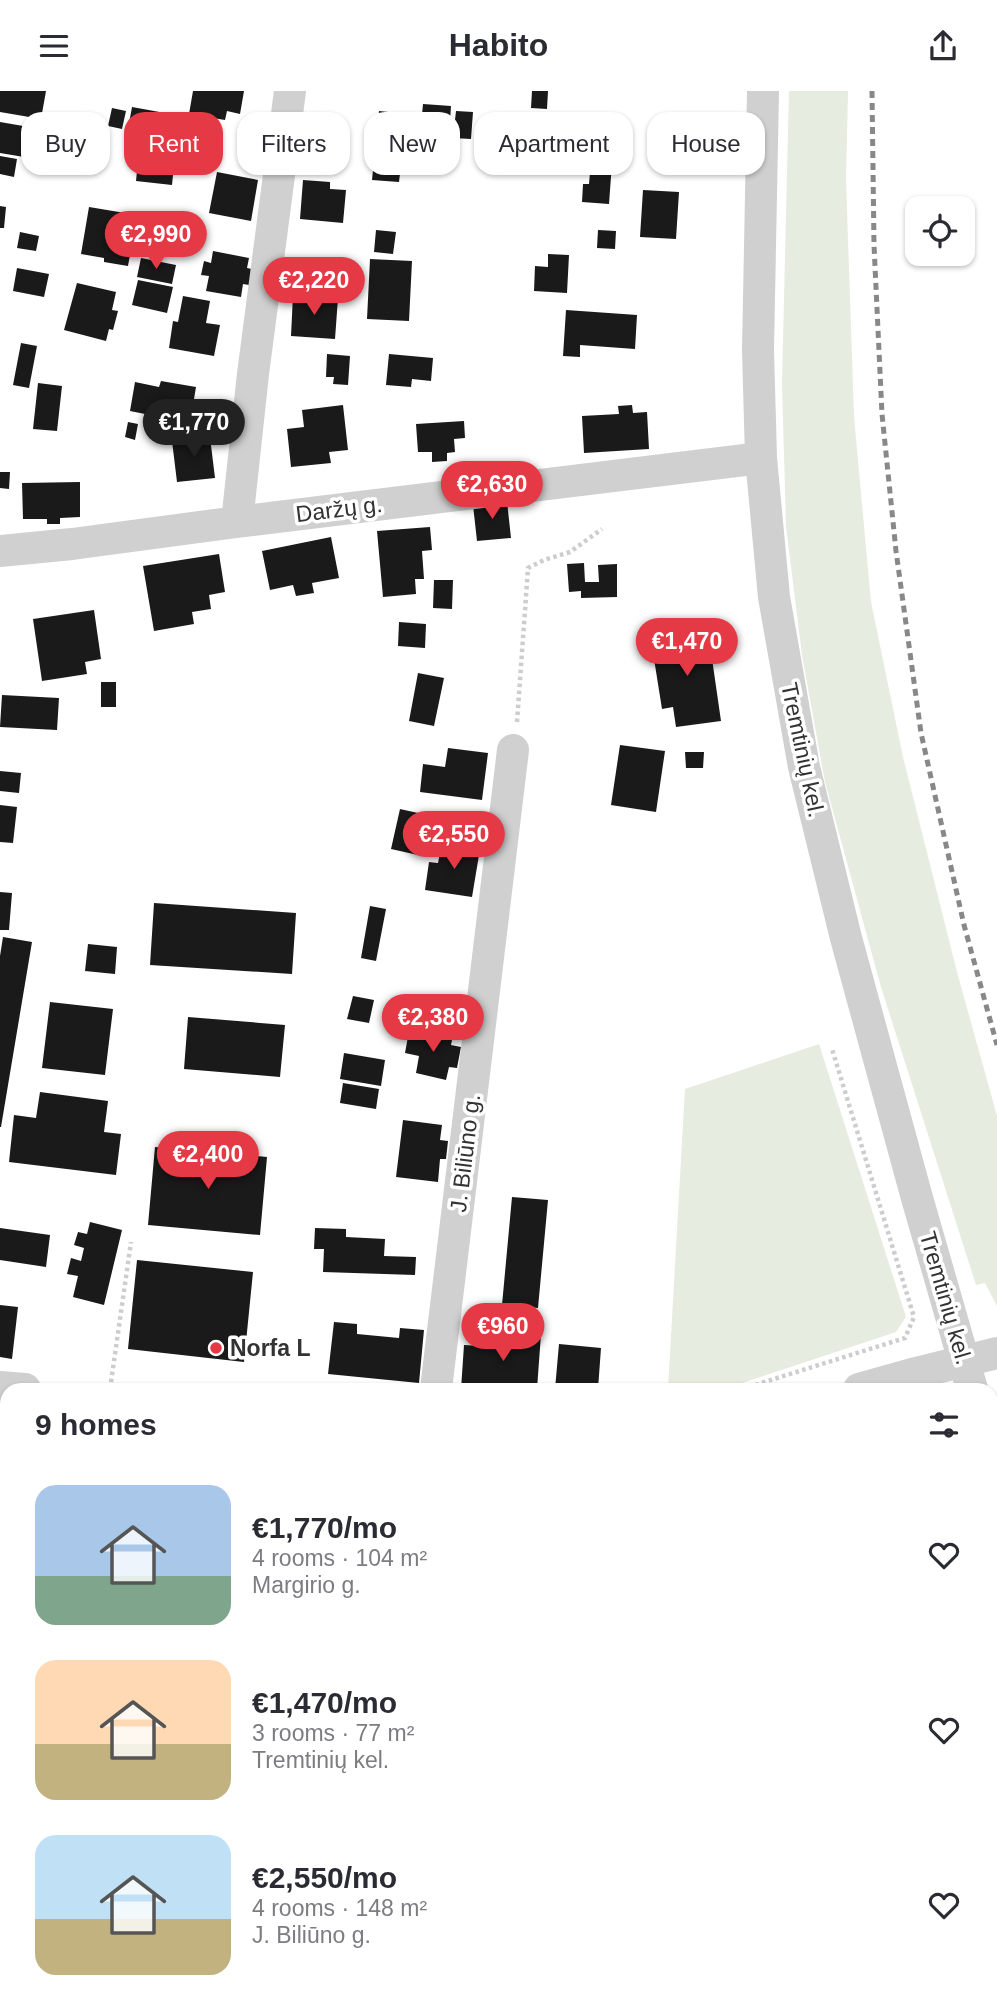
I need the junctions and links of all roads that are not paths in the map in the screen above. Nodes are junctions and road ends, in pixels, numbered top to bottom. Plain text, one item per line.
1 (290, 91) edge
2 (763, 91) edge
3 (761, 458) junction
4 (237, 521) junction
5 (0, 551) edge
6 (513, 750) road end
7 (997, 1353) edge
8 (968, 1375) edge
9 (437, 1383) edge
10 (906, 1383) edge

1 - 4 street
2 - 3 street, Tremtinių kel.
3 - 4 street, Daržų g.
3 - 8 street, Tremtinių kel.
4 - 5 street, Daržų g.
6 - 9 street, J. Biliūno g.
7 - 8 street
8 - 10 street

